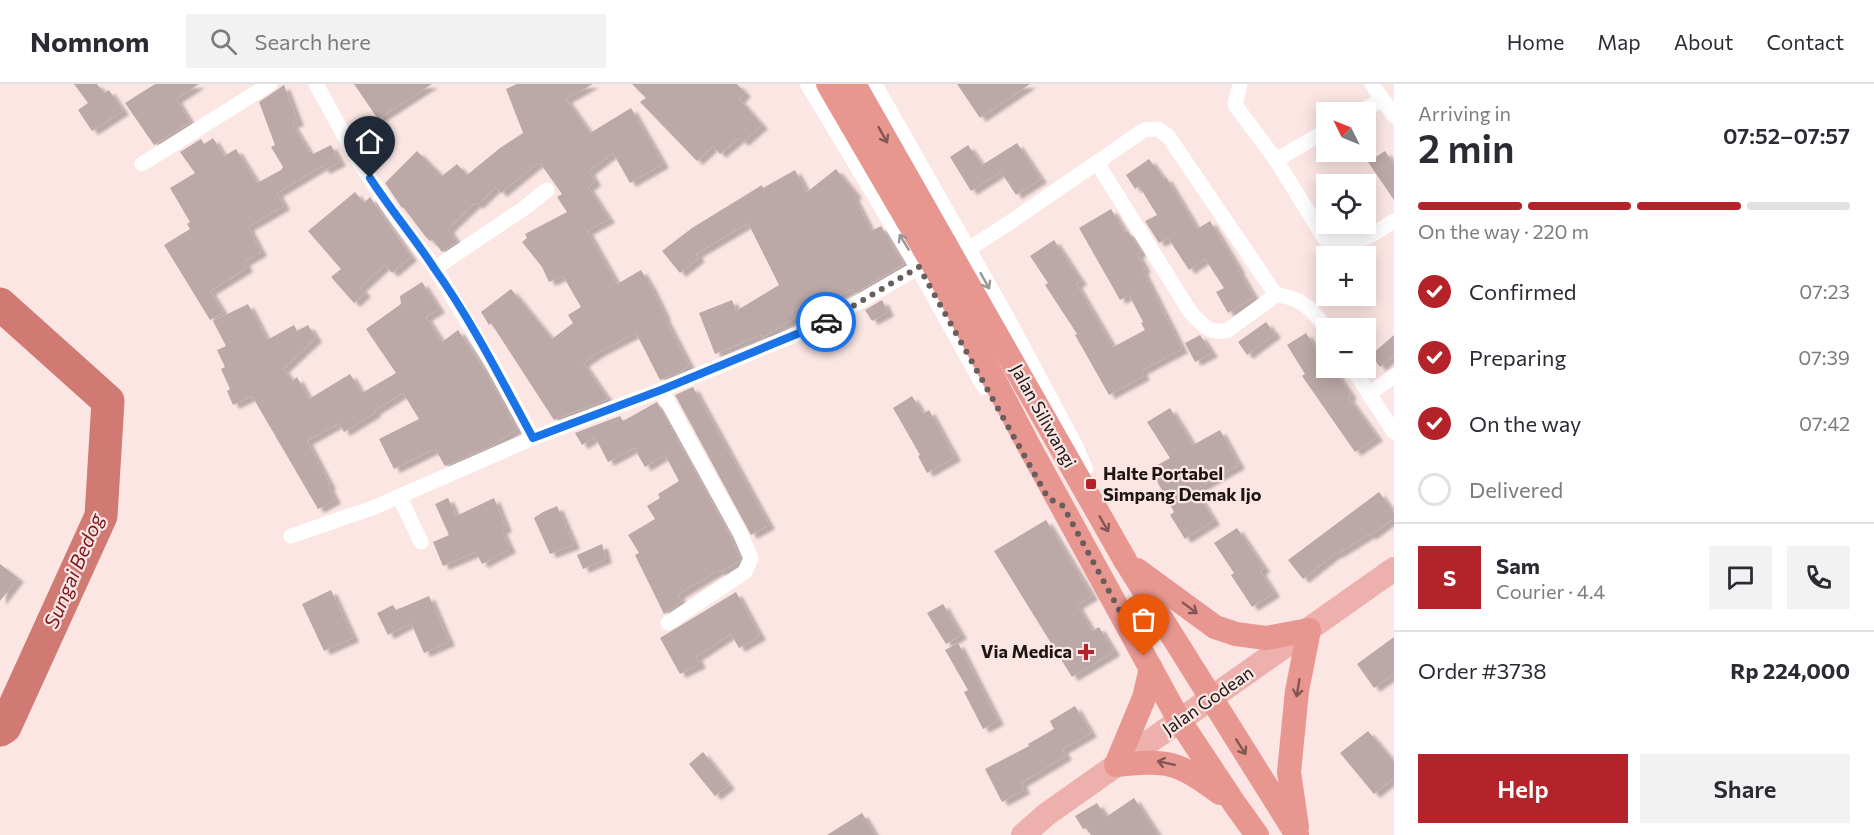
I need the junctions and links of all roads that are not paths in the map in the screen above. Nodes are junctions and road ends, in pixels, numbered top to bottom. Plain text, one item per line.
1 (270, 84) edge
2 (316, 84) edge
3 (809, 84) edge
4 (828, 84) edge
5 (854, 84) edge
6 (873, 84) edge
7 (1240, 84) edge
8 (1372, 84) edge
9 (1382, 100) junction
10 (1376, 103) edge
11 (1394, 116) edge
12 (1316, 137) edge
13 (1276, 160) junction
14 (1097, 163) junction
15 (142, 164) dead end
16 (547, 190) dead end
17 (1394, 221) edge
18 (967, 250) junction
19 (919, 267) junction
20 (435, 268) junction
21 (1276, 295) junction
22 (1318, 318) edge
23 (1394, 376) edge
24 (1359, 378) edge
25 (661, 390) junction
26 (1369, 394) junction
27 (1394, 432) edge
28 (533, 438) junction
29 (1084, 489) junction
30 (399, 496) junction
31 (1063, 506) junction
32 (291, 536) dead end
33 (421, 542) dead end
34 (1126, 562) junction
35 (1394, 569) edge
36 (668, 623) dead end
37 (1309, 630) junction
38 (1151, 668) junction
39 (1211, 698) junction
40 (1179, 720) junction
41 (1116, 765) junction
42 (1233, 803) junction
43 (1023, 835) edge
44 (1257, 835) edge
45 (1298, 835) edge

1 - 15 street
2 - 20 street
19 -> 3 street
4 - 31 highway, Jalan Siliwangi
5 -> 29 highway, Jalan Siliwangi
6 - 18 street
7 - 13 street
8 - 9 street
9 - 10 street
9 - 11 street
12 - 13 street
13 - 17 street
14 - 18 street
14 - 21 street
14 - 21 street
16 - 20 street
18 -> 29 street
19 - 25 street
19 - 31 street
20 - 28 street
21 - 22 street
23 - 26 street
24 - 26 street
25 - 28 street
25 - 36 street
26 - 27 street
28 - 30 street
29 -> 34 highway, Jalan Siliwangi
30 - 32 street
30 - 33 street
31 - 38 highway, Jalan Siliwangi
34 -> 37 highway
34 - 39 highway, Jalan Siliwangi
35 - 37 main road, Jalan Godean
37 - 39 main road, Jalan Godean
37 -> 45 highway
38 - 40 highway, Jalan Siliwangi
38 - 41 highway
39 - 40 main road, Jalan Godean
39 -> 45 highway, Jalan Siliwangi
40 - 41 main road, Jalan Godean
40 - 42 highway, Jalan Siliwangi
42 -> 41 highway
41 - 43 main road, Jalan Godean
42 - 44 highway, Jalan Siliwangi

